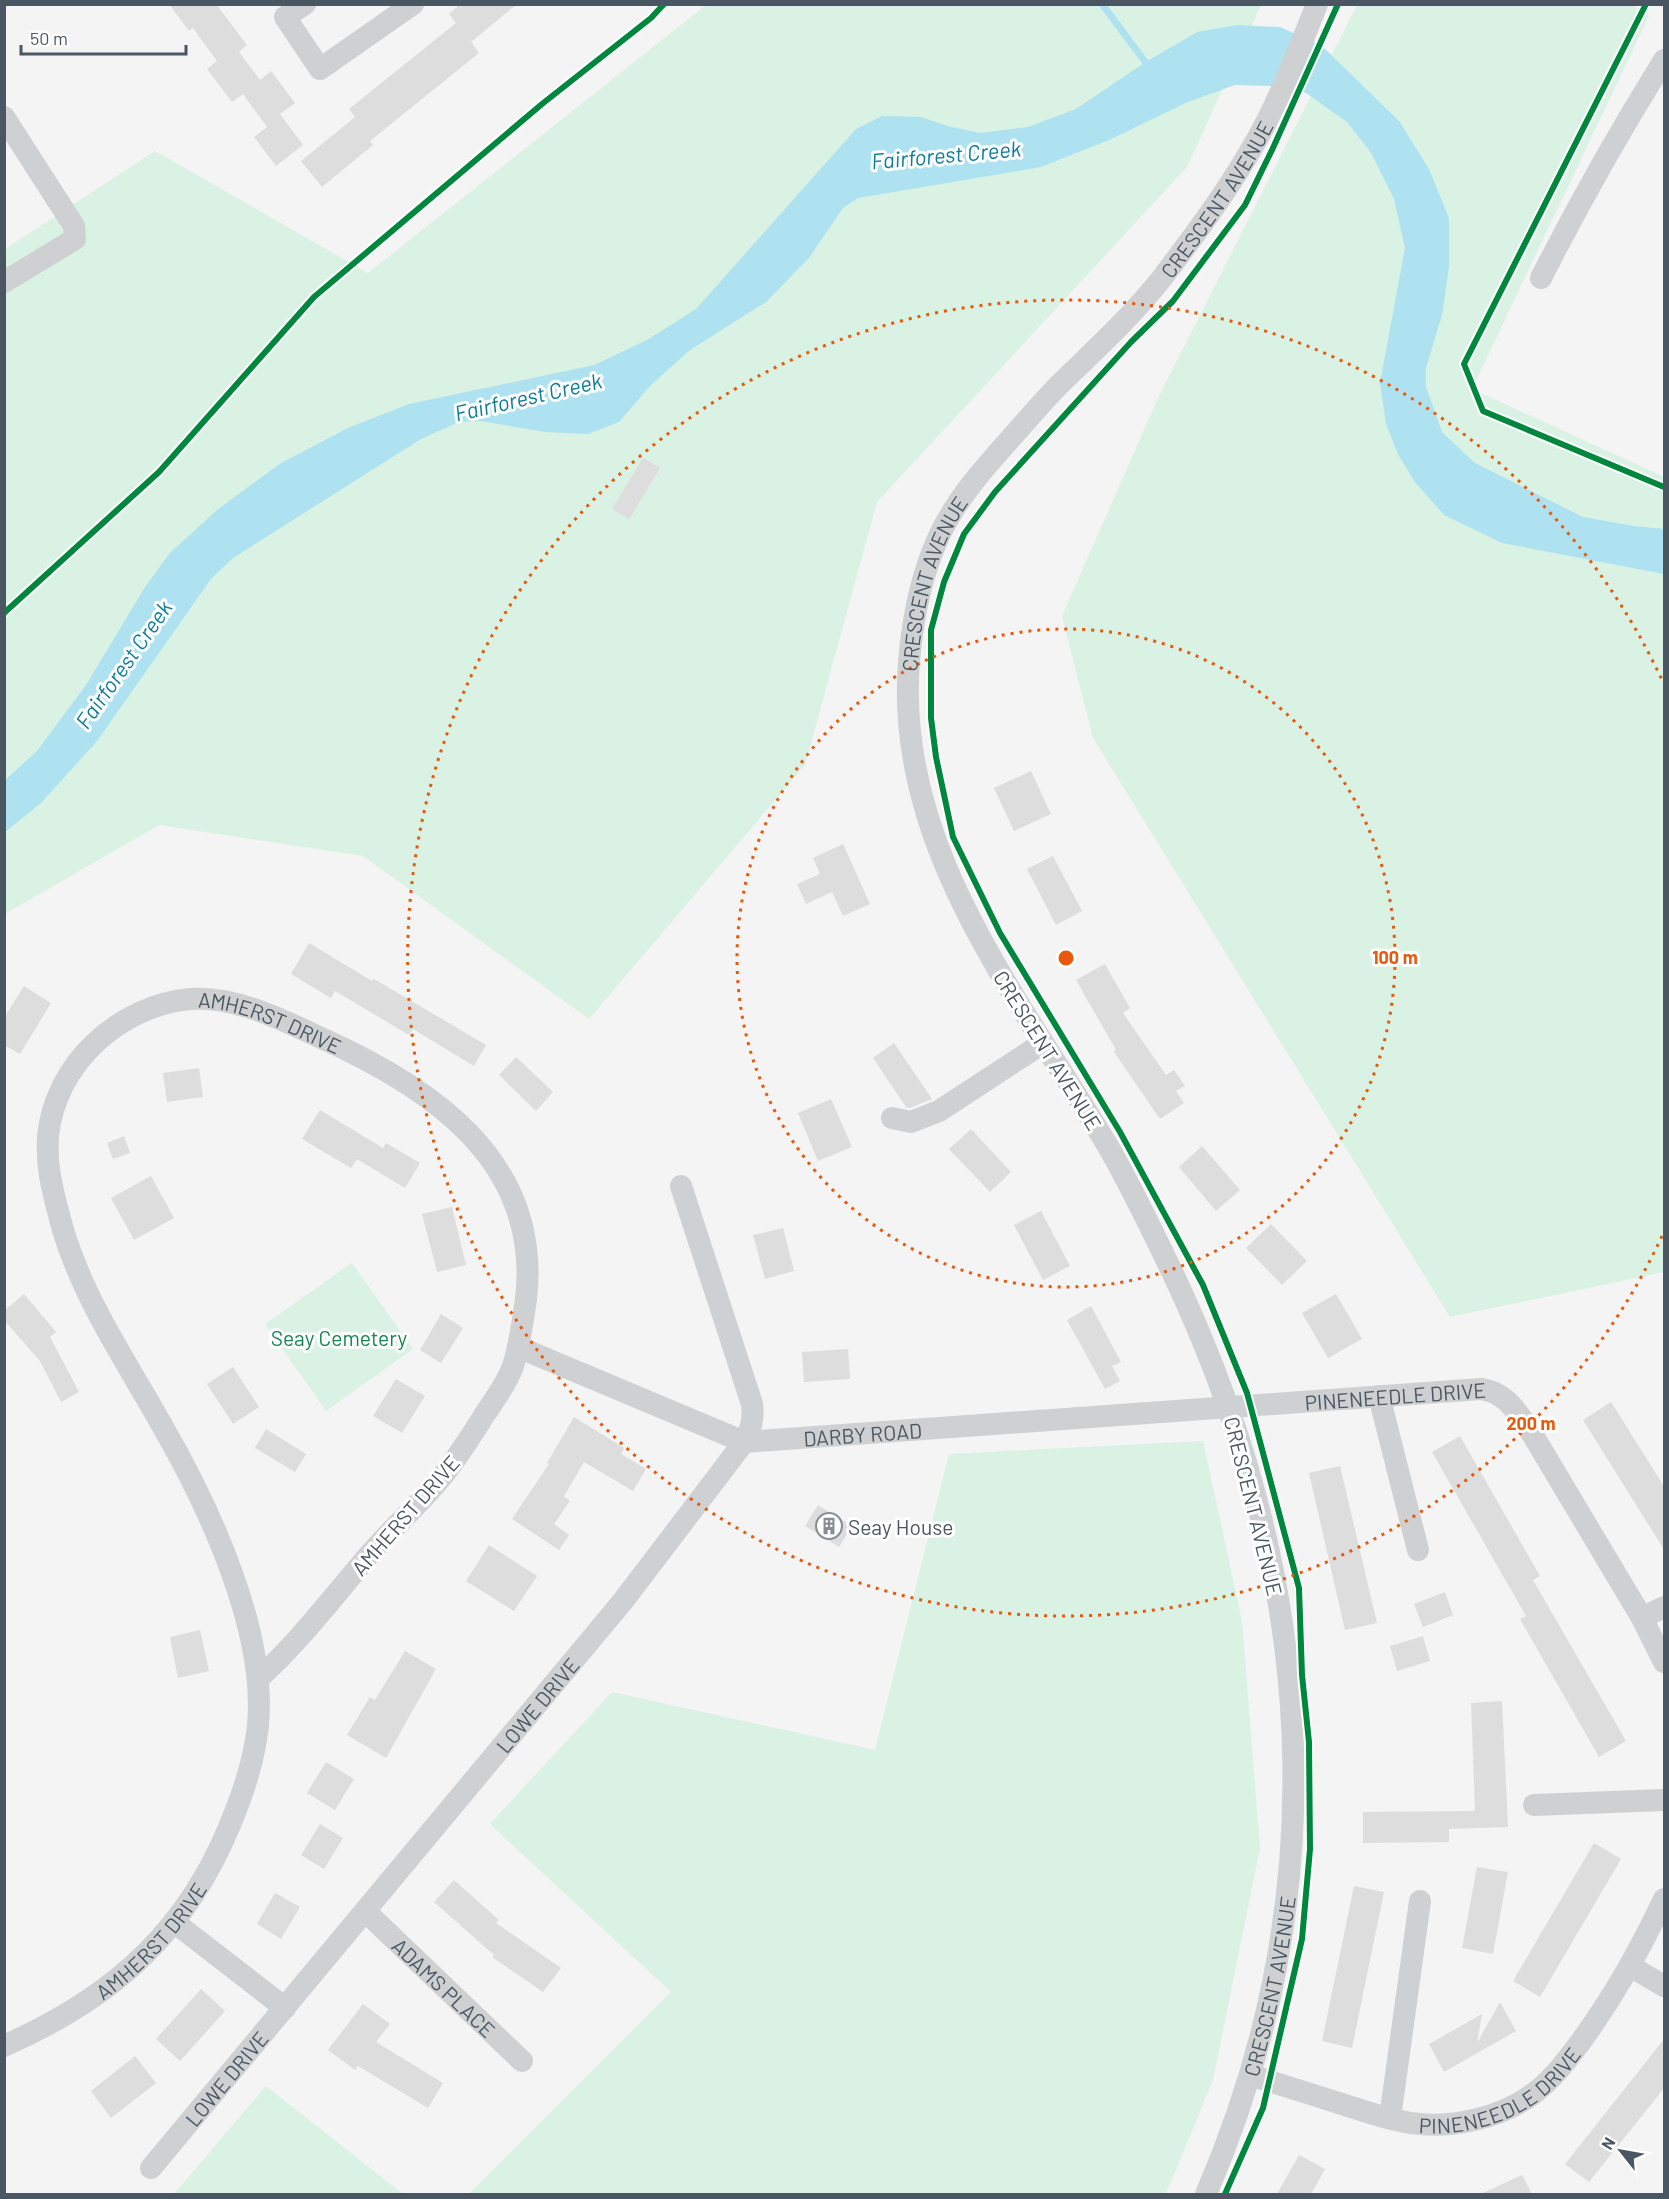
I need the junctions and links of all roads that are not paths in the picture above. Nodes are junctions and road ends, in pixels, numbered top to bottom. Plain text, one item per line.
1 (305, 4) edge
2 (1317, 4) edge
3 (406, 6) edge
4 (1665, 60) edge
5 (4, 117) edge
6 (1541, 278) dead end
7 (4, 282) edge
8 (1043, 1042) junction
9 (892, 1118) dead end
10 (681, 1186) dead end
11 (518, 1347) junction
12 (1378, 1396) junction
13 (1228, 1406) junction
14 (744, 1442) junction
15 (1418, 1550) dead end
16 (1665, 1606) edge
17 (1642, 1618) junction
18 (1665, 1662) edge
19 (258, 1679) junction
20 (1665, 1800) edge
21 (1534, 1806) dead end
22 (1665, 1899) edge
23 (1420, 1901) dead end
24 (365, 1911) junction
25 (174, 1922) junction
26 (1630, 1966) junction
27 (1665, 1986) edge
28 (285, 2008) junction
29 (4, 2046) edge
30 (522, 2061) dead end
31 (1250, 2076) junction
32 (1390, 2118) junction
33 (151, 2168) dead end
34 (1206, 2194) edge

1 - 3 street
2 - 8 street, CRESCENT AVENUE
4 - 6 street
5 - 7 street
8 - 9 street
8 - 13 street, CRESCENT AVENUE
10 - 14 street, LOWE DRIVE
11 - 14 street, DARBY ROAD
11 - 19 street, AMHERST DRIVE
11 - 19 street, AMHERST DRIVE
12 - 13 street, PINENEEDLE DRIVE
12 - 15 street
12 - 17 street, PINENEEDLE DRIVE
13 - 14 street, DARBY ROAD
13 - 31 street, CRESCENT AVENUE
14 - 24 street, LOWE DRIVE
16 - 17 street
17 - 18 street, PINENEEDLE DRIVE
19 - 25 street, AMHERST DRIVE
20 - 21 street
22 - 26 street, PINENEEDLE DRIVE
23 - 32 street
24 - 28 street, LOWE DRIVE
24 - 30 street, ADAMS PLACE
25 - 28 street
25 - 29 street, AMHERST DRIVE
26 - 27 street
26 - 32 street, PINENEEDLE DRIVE
28 - 33 street, LOWE DRIVE
31 - 32 street, PINENEEDLE DRIVE
31 - 34 street, CRESCENT AVENUE

